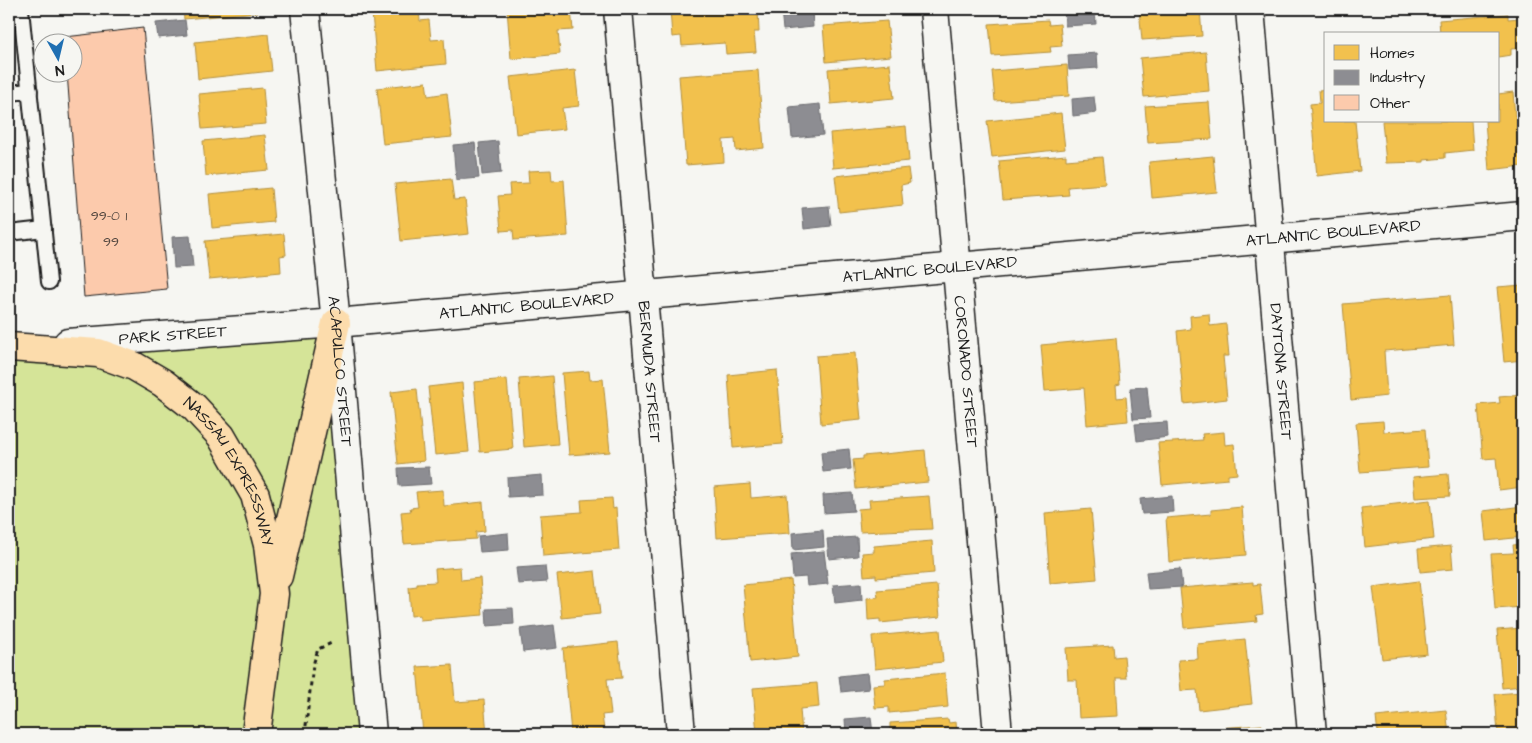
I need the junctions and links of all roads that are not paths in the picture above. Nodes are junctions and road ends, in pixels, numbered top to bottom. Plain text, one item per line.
1 (21, 9) edge
2 (305, 9) edge
3 (618, 9) edge
4 (934, 9) edge
5 (1250, 9) edge
6 (30, 90) junction
7 (9, 93) edge
8 (1523, 216) edge
9 (44, 229) junction
10 (9, 233) edge
11 (1270, 238) junction
12 (957, 267) junction
13 (49, 282) dead end
14 (643, 295) junction
15 (336, 323) junction
16 (9, 347) edge
17 (274, 594) junction
18 (256, 734) edge
19 (372, 734) edge
20 (681, 734) edge
21 (998, 734) edge
22 (1312, 734) edge

1 - 6 lane
2 - 15 street, ACAPULCO STREET
3 - 14 street, BERMUDA STREET
4 - 12 street, CORONADO STREET
5 - 11 street, DAYTONA STREET
6 - 7 lane
6 - 9 lane
8 - 11 street, ATLANTIC BOULEVARD
9 - 10 lane
9 - 13 lane
11 - 12 street, ATLANTIC BOULEVARD
11 - 22 street, DAYTONA STREET
12 - 14 street, ATLANTIC BOULEVARD
12 - 21 street, CORONADO STREET
14 - 15 street, ATLANTIC BOULEVARD
14 - 20 street, BERMUDA STREET
15 - 16 street, PARK STREET
15 - 17 highway
15 - 19 street, ACAPULCO STREET
16 - 17 highway, NASSAU EXPRESSWAY
17 - 18 highway, NASSAU EXPRESSWAY

